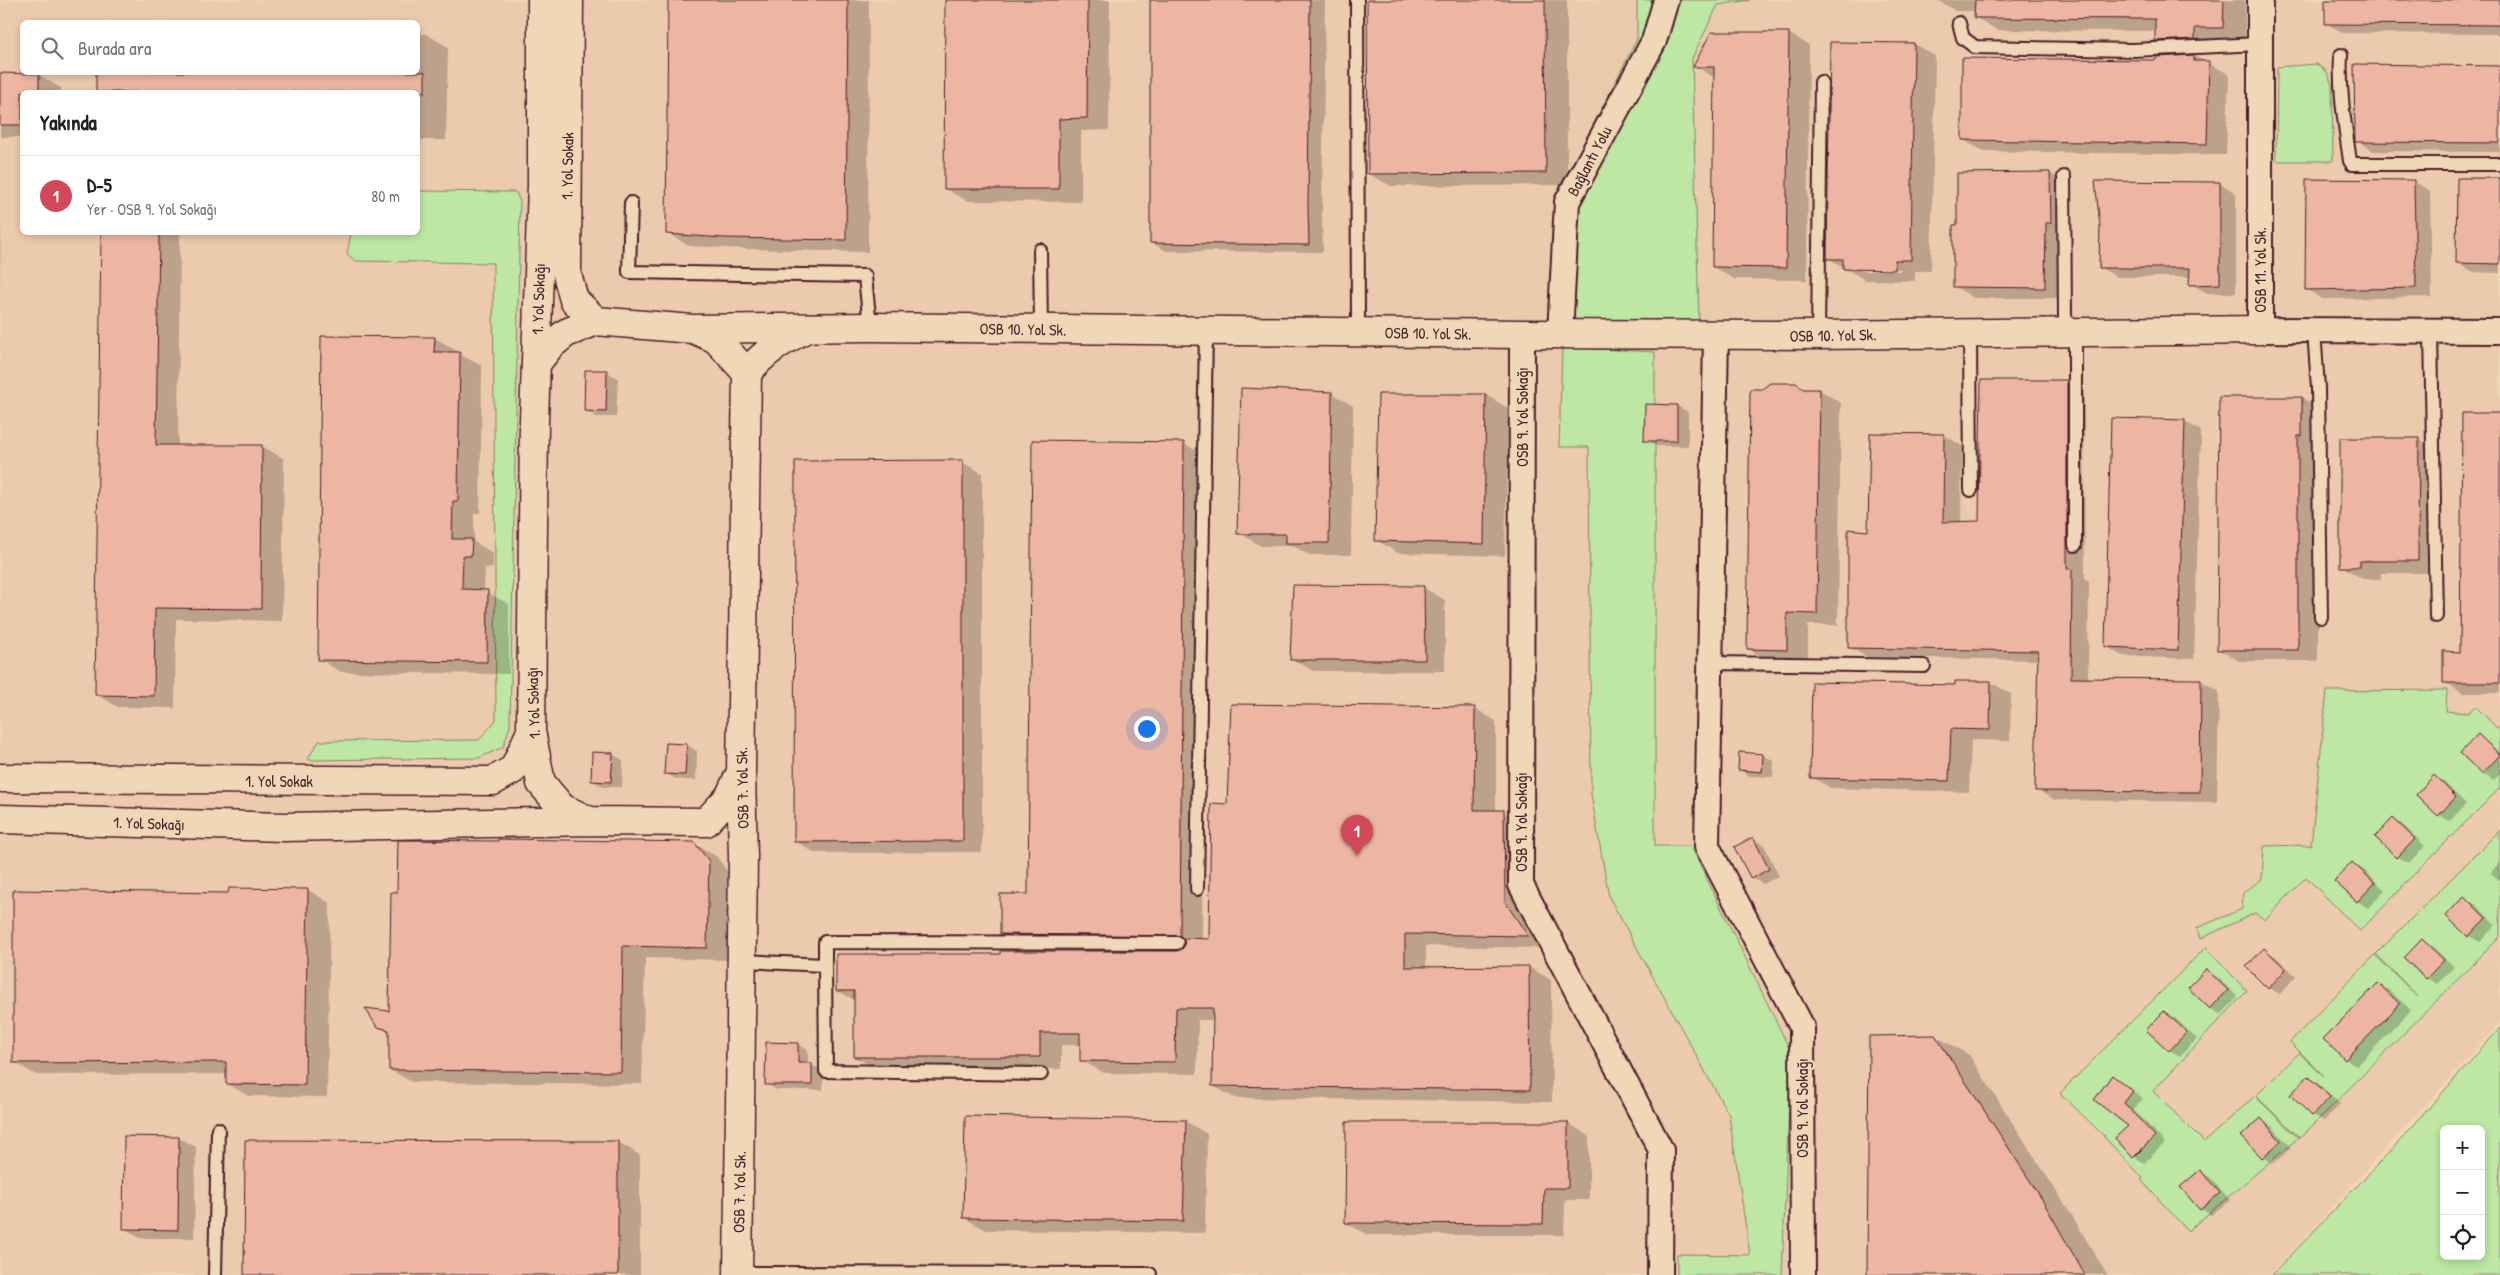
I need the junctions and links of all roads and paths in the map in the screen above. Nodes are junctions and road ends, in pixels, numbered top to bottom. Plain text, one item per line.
1 (542, 0) edge
2 (569, 0) edge
3 (1357, 0) edge
4 (1666, 0) edge
5 (2260, 0) edge
6 (1959, 23) dead end
7 (2260, 44) junction
8 (2341, 55) dead end
9 (1821, 82) dead end
10 (2500, 164) edge
11 (2064, 176) dead end
12 (555, 185) junction
13 (631, 203) dead end
14 (1040, 250) dead end
15 (596, 321) junction
16 (870, 327) junction
17 (808, 328) junction
18 (692, 329) junction
19 (1041, 329) junction
20 (2260, 330) junction
21 (2314, 330) junction
22 (1206, 331) junction
23 (2431, 331) junction
24 (2500, 331) edge
25 (1358, 332) junction
26 (1970, 332) junction
27 (2075, 333) junction
28 (1522, 334) junction
29 (1560, 334) junction
30 (1716, 334) junction
31 (1818, 335) junction
32 (536, 364) junction
33 (747, 373) junction
34 (1971, 490) dead end
35 (2075, 545) dead end
36 (2436, 616) dead end
37 (2320, 617) dead end
38 (1711, 663) junction
39 (1924, 666) dead end
40 (531, 731) junction
41 (741, 773) junction
42 (0, 778) edge
43 (0, 819) edge
44 (590, 821) junction
45 (706, 822) junction
46 (743, 858) junction
47 (1197, 889) dead end
48 (1177, 943) dead end
49 (742, 961) junction
50 (825, 965) junction
51 (1041, 1074) dead end
52 (218, 1129) dead end
53 (738, 1274) edge
54 (1150, 1274) edge
55 (215, 1275) edge
56 (1660, 1275) edge
57 (1803, 1275) edge

1 - 12 street, 1. Yol Sokağı
2 - 12 street, 1. Yol Sokak
3 - 25 lane
4 - 29 street, Bağlantı Yolu
5 - 7 street, OSB 11. Yol Sk.
6 - 7 lane
7 - 20 street, OSB 11. Yol Sk.
8 - 10 lane
9 - 31 lane
11 - 27 lane
12 - 15 street, 1. Yol Sokak
12 - 32 street, 1. Yol Sokağı
13 - 16 lane
14 - 19 lane
15 - 18 street, OSB 10. Yol Sk.
15 - 32 street
16 - 17 street, OSB 10. Yol Sk.
16 - 19 street, OSB 10. Yol Sk.
17 - 18 street, OSB 10. Yol Sk.
17 - 33 street
18 - 33 street
19 - 22 street, OSB 10. Yol Sk.
20 - 21 street, OSB 11. Yol Sk.
20 - 27 street, OSB 10. Yol Sk.
21 - 23 street, OSB 11. Yol Sk.
21 - 37 lane
22 - 25 street, OSB 10. Yol Sk.
22 - 47 lane
23 - 24 street, OSB 11. Yol Sk.
23 - 36 lane
25 - 28 street, OSB 10. Yol Sk.
26 - 27 street, OSB 10. Yol Sk.
26 - 31 street, OSB 10. Yol Sk.
26 - 34 lane
27 - 35 lane
28 - 29 street, OSB 10. Yol Sk.
28 - 56 street, OSB 9. Yol Sokağı
29 - 30 street, OSB 10. Yol Sk.
30 - 31 street, OSB 10. Yol Sk.
30 - 38 street, OSB 9. Yol Sokağı
32 - 40 street, 1. Yol Sokağı
33 - 41 street, OSB 7. Yol Sk.
38 - 39 lane
38 - 57 street, OSB 9. Yol Sokağı
40 - 42 street, 1. Yol Sokak
40 - 44 street, 1. Yol Sokağı
41 - 45 street
41 - 46 street, OSB 7. Yol Sk.
43 - 44 street, 1. Yol Sokağı
44 - 45 street
45 - 46 street
46 - 49 street, OSB 7. Yol Sk.
48 - 50 lane
49 - 50 lane
49 - 53 street, OSB 7. Yol Sk.
50 - 51 lane
52 - 55 lane
53 - 54 lane

